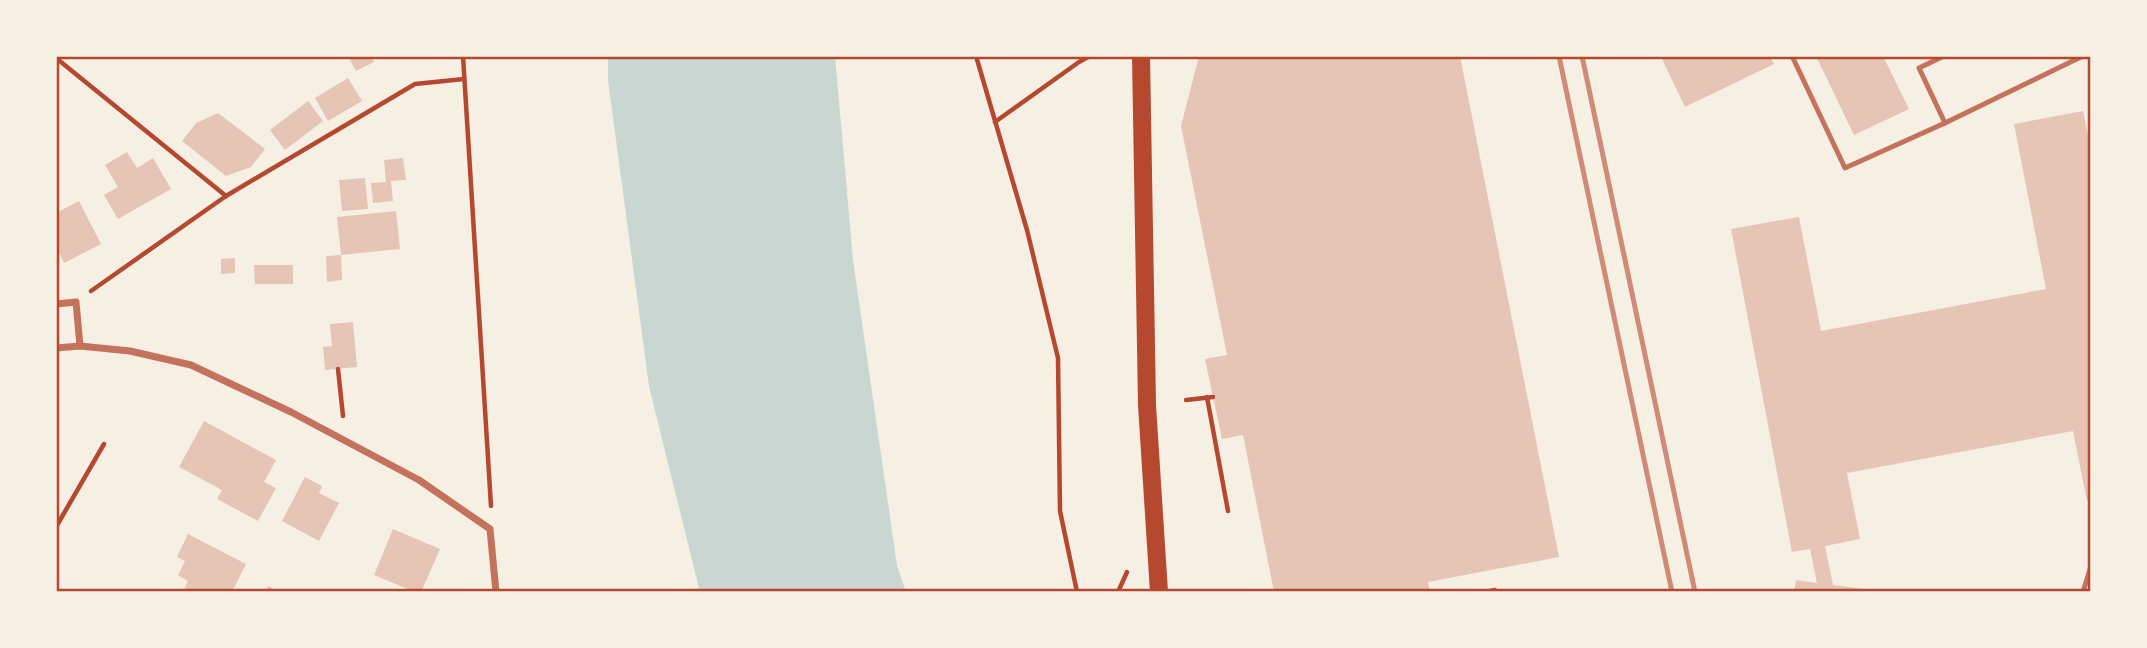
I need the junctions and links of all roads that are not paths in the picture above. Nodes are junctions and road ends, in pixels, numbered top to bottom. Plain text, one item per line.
1 (1140, 56) edge
2 (1792, 56) edge
3 (1944, 56) edge
4 (2082, 56) edge
5 (1945, 123) junction
6 (56, 304) edge
7 (80, 346) junction
8 (56, 348) edge
9 (2091, 566) edge
10 (496, 592) edge
11 (1159, 592) edge
12 (2083, 592) edge

1 - 11 main road
2 - 5 lane
3 - 5 lane
4 - 5 lane
6 - 7 street
7 - 8 street
7 - 10 street
9 - 12 lane

